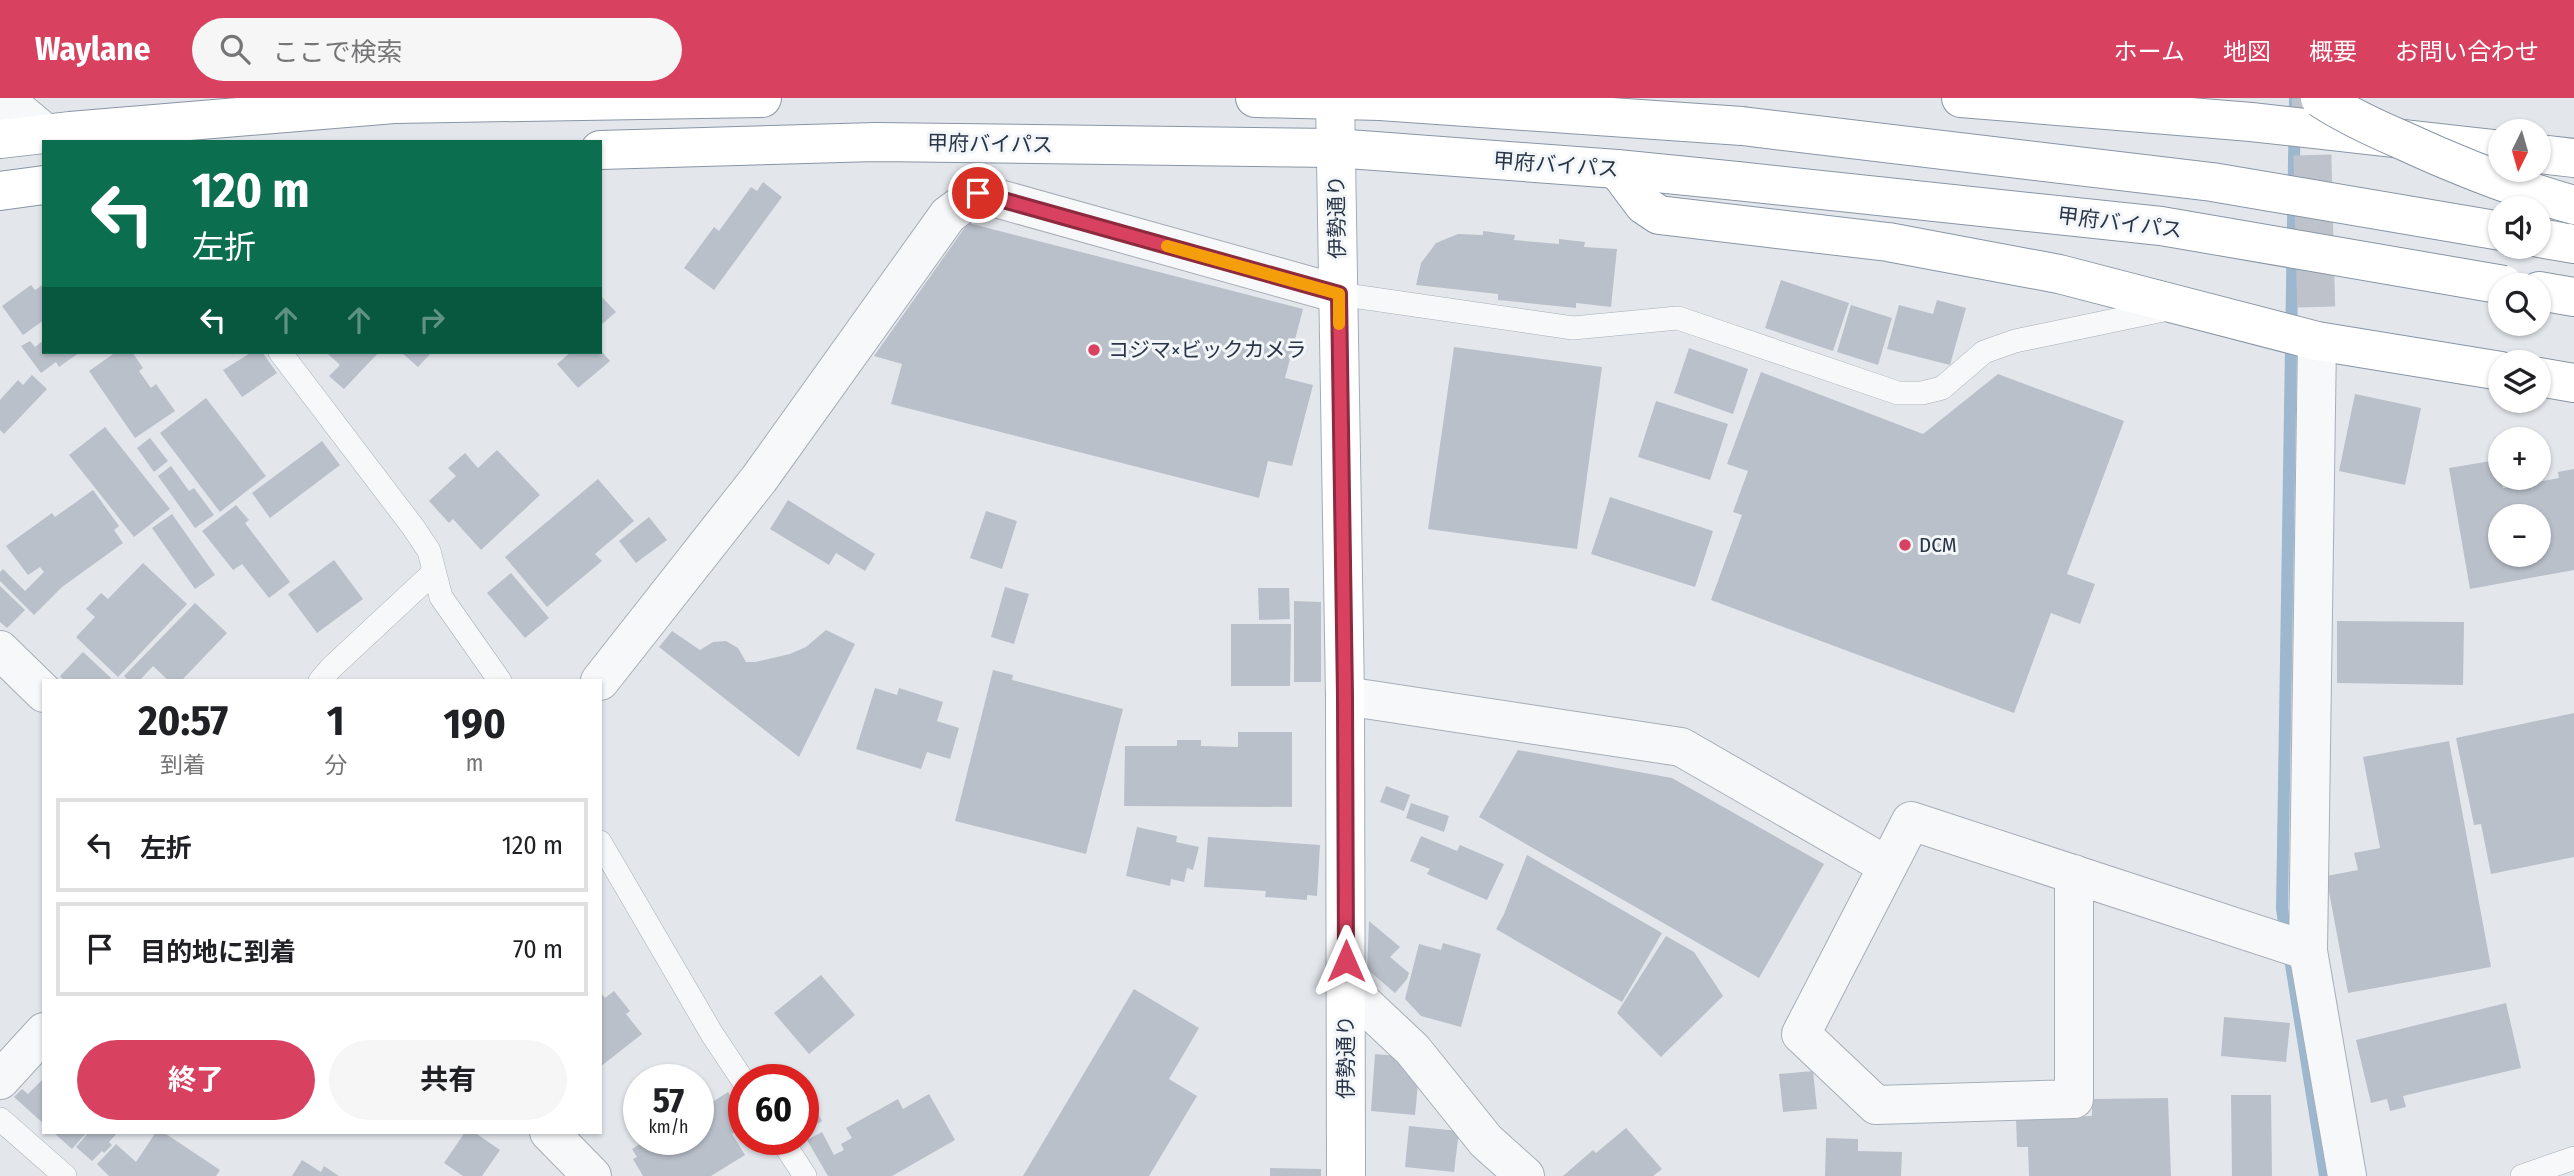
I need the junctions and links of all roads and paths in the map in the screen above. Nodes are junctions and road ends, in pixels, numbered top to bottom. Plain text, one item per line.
1 (3, 98) edge
2 (762, 98) edge
3 (1255, 98) edge
4 (1961, 98) edge
5 (2320, 98) edge
6 (1335, 99) edge
7 (1382, 99) edge
8 (2245, 110) edge
9 (45, 133) junction
10 (0, 139) edge
11 (1335, 148) junction
12 (2488, 148) edge
13 (602, 150) edge
14 (2552, 155) edge
15 (2574, 158) edge
16 (1617, 169) junction
17 (42, 185) edge
18 (0, 191) edge
19 (2574, 205) edge
20 (2488, 229) edge
21 (2551, 240) edge
22 (2574, 244) edge
23 (2488, 282) edge
24 (2551, 293) edge
25 (1339, 294) junction
26 (2574, 297) edge
27 (2182, 306) junction
28 (2317, 341) junction
29 (282, 354) edge
30 (2488, 369) edge
31 (2551, 379) edge
32 (2574, 383) edge
33 (433, 573) junction
34 (0, 650) edge
35 (322, 679) edge
36 (499, 679) edge
37 (602, 679) edge
38 (42, 691) edge
39 (1345, 696) junction
40 (602, 845) edge
41 (1886, 865) junction
42 (2074, 874) junction
43 (2308, 951) junction
44 (1346, 987) junction
45 (42, 1034) edge
46 (732, 1064) edge
47 (0, 1080) edge
48 (0, 1119) edge
49 (551, 1134) edge
50 (791, 1155) edge
51 (2574, 1158) edge
52 (65, 1176) edge
53 (592, 1176) edge
54 (805, 1176) edge
55 (1346, 1176) edge
56 (1525, 1176) edge
57 (2347, 1176) edge
58 (2522, 1176) edge

1 - 9 street
2 - 9 main road
3 - 6 main road
4 - 8 main road
5 - 19 main road, bridge
6 - 7 main road
6 - 11 main road, 伊勢通り
7 - 20 main road, bridge
8 - 12 main road
9 - 10 main road
11 - 13 main road, 甲府バイパス
11 - 16 main road, 甲府バイパス
11 - 25 main road, 伊勢通り
14 - 15 main road
16 - 23 main road, 甲府バイパス, bridge
16 - 27 main road
17 - 18 main road
21 - 22 main road
24 - 26 main road
25 - 27 lane
25 - 37 street
25 - 39 main road, 伊勢通り
27 - 28 main road
28 - 30 main road
28 - 43 street
29 - 33 lane
31 - 32 main road
33 - 35 lane
33 - 36 lane
34 - 38 street
39 - 41 street
39 - 44 main road, 伊勢通り
40 - 46 lane
41 - 42 street
41 - 42 street
42 - 43 street
43 - 57 street
44 - 55 main road, 伊勢通り
44 - 56 street
45 - 47 street
48 - 52 lane
49 - 53 street
50 - 54 lane
51 - 58 lane

